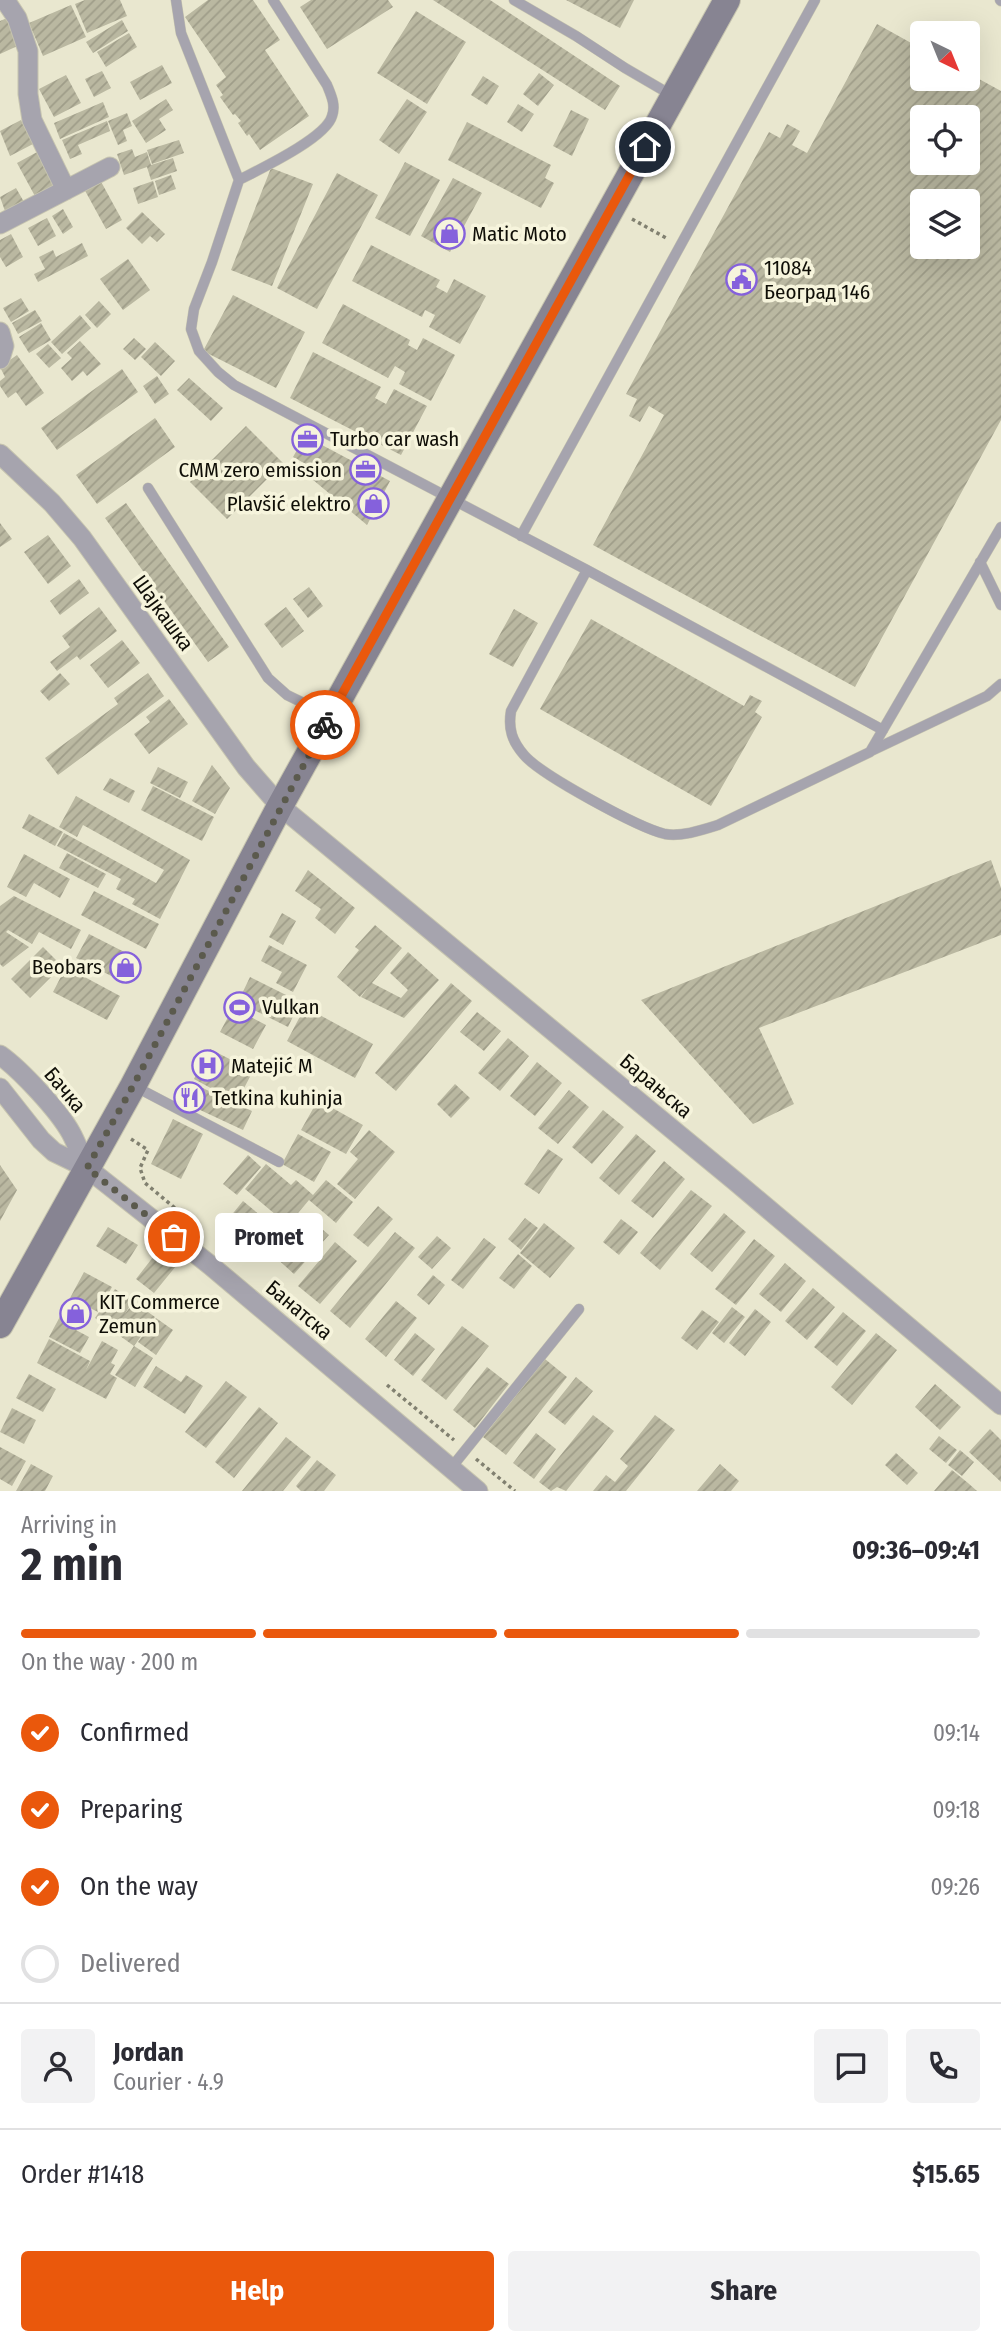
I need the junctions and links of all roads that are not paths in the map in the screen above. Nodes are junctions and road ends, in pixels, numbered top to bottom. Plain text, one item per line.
1 (5, 0) edge
2 (176, 0) edge
3 (273, 0) edge
4 (514, 0) edge
5 (815, 0) edge
6 (722, 2) edge
7 (673, 96) junction
8 (110, 167) dead end
9 (239, 180) junction
10 (66, 190) junction
11 (0, 225) edge
12 (0, 332) edge
13 (0, 359) edge
14 (0, 454) edge
15 (148, 488) dead end
16 (450, 498) junction
17 (1001, 527) edge
18 (520, 536) junction
19 (981, 562) junction
20 (587, 570) junction
21 (1001, 605) edge
22 (1001, 684) edge
23 (330, 716) junction
24 (883, 730) junction
25 (870, 752) junction
26 (280, 806) junction
27 (0, 1055) edge
28 (133, 1086) junction
29 (0, 1088) edge
30 (279, 1162) dead end
31 (87, 1168) junction
32 (579, 1310) dead end
33 (0, 1325) edge
34 (1001, 1405) edge
35 (452, 1468) junction
36 (478, 1491) edge

1 - 10 street
2 - 9 lane
3 - 9 lane
4 - 7 lane
5 - 18 lane
6 - 7 main road
7 - 16 main road
8 - 10 street
9 - 16 lane
10 - 11 street
12 - 13 street
14 - 26 street, Шајкашка
15 - 23 lane
16 - 18 lane
16 - 23 main road
17 - 19 lane
18 - 20 lane
19 - 21 lane
19 - 24 lane
20 - 24 lane
20 - 25 lane
22 - 25 lane
23 - 26 main road
24 - 25 lane
26 - 28 main road
26 - 34 street, Барањска
27 - 31 street, Бачка
28 - 30 lane
28 - 31 main road
29 - 31 street
31 - 33 main road
31 - 35 street, Банатска
32 - 35 lane
35 - 36 street, Банатска

